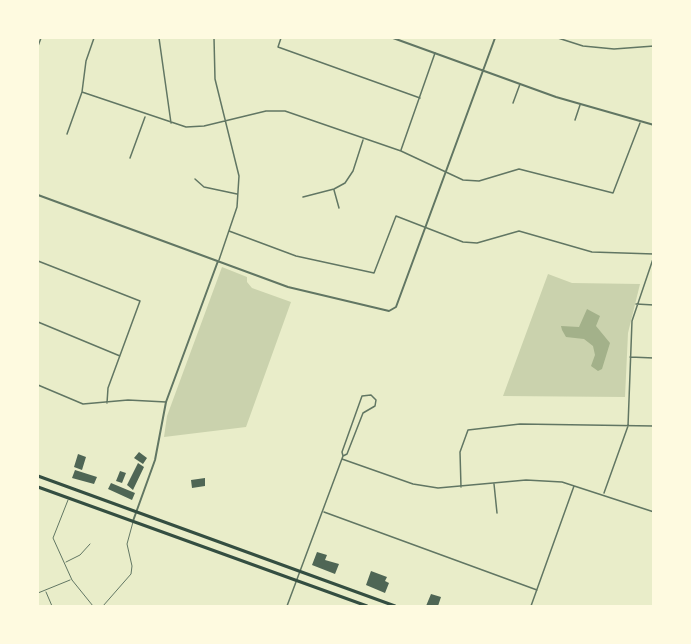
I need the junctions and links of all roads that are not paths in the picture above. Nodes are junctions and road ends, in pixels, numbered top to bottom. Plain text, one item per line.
1 (41, 38) edge
2 (94, 38) edge
3 (159, 38) edge
4 (214, 38) edge
5 (281, 38) edge
6 (393, 38) edge
7 (495, 38) edge
8 (558, 38) edge
9 (38, 44) edge
10 (654, 46) edge
11 (435, 53) junction
12 (483, 69) junction
13 (520, 84) junction
14 (82, 92) junction
15 (420, 98) junction
16 (513, 103) dead end
17 (580, 104) junction
18 (146, 115) junction
19 (575, 120) dead end
20 (225, 121) junction
21 (640, 121) junction
22 (171, 124) junction
23 (654, 125) edge
24 (68, 134) dead end
25 (364, 138) junction
26 (401, 151) junction
27 (130, 158) dead end
28 (445, 172) junction
29 (195, 179) dead end
30 (334, 189) junction
31 (238, 194) junction
32 (38, 195) edge
33 (303, 197) dead end
34 (339, 208) dead end
35 (425, 228) junction
36 (229, 231) junction
37 (654, 255) edge
38 (38, 261) edge
39 (218, 261) junction
40 (635, 304) junction
41 (654, 305) edge
42 (38, 322) edge
43 (121, 356) junction
44 (629, 357) junction
45 (654, 358) edge
46 (38, 385) edge
47 (166, 402) junction
48 (107, 404) junction
49 (628, 426) junction
50 (654, 426) edge
51 (343, 457) junction
52 (38, 476) edge
53 (494, 483) junction
54 (575, 485) junction
55 (38, 487) edge
56 (461, 487) junction
57 (604, 494) junction
58 (68, 498) junction
59 (322, 511) junction
60 (654, 512) edge
61 (136, 513) junction
62 (497, 513) dead end
63 (134, 522) junction
64 (90, 544) dead end
65 (64, 563) junction
66 (299, 572) junction
67 (72, 580) junction
68 (296, 581) junction
69 (45, 590) junction
70 (537, 590) junction
71 (38, 593) edge
72 (51, 606) edge
73 (93, 606) edge
74 (103, 606) edge
75 (287, 606) edge
76 (367, 606) edge
77 (395, 606) edge
78 (531, 606) edge

1 - 9 street
2 - 14 street
3 - 22 street
4 - 20 street
5 - 15 street
6 - 11 street
7 - 12 street
8 - 10 street
11 - 12 street
11 - 15 street
12 - 13 street
12 - 28 street
13 - 16 street
13 - 17 street
14 - 18 street
14 - 24 street
15 - 26 street
17 - 19 street
17 - 21 street
18 - 22 street
18 - 27 street
20 - 22 street
20 - 25 street
20 - 31 street
21 - 23 street
21 - 28 street
25 - 26 street
25 - 30 street
26 - 28 street
28 - 35 street
29 - 31 street
30 - 33 street
30 - 34 street
31 - 36 street
32 - 39 street
35 - 36 street
35 - 37 street
35 - 39 street
36 - 39 street
37 - 40 street
38 - 43 street
39 - 47 street
40 - 41 street
40 - 44 street
42 - 43 street
43 - 48 street
44 - 45 street
44 - 49 street
46 - 48 street
47 - 48 street
47 - 61 street
49 - 50 street
49 - 56 street
49 - 57 street
51 - 51 street
51 - 56 street
51 - 59 street
52 - 61 main road
53 - 54 street
53 - 56 street
53 - 62 street
54 - 57 street
54 - 70 street
55 - 58 main road
57 - 60 street
58 - 63 main road
58 - 65 lane
59 - 66 street
59 - 70 street
61 - 63 street
61 - 66 main road
63 - 68 main road
63 - 74 lane
64 - 65 lane
65 - 67 lane
66 - 68 street
66 - 77 main road
67 - 69 lane
67 - 73 lane
68 - 75 street
68 - 76 main road
69 - 71 lane
69 - 72 lane
70 - 78 street

